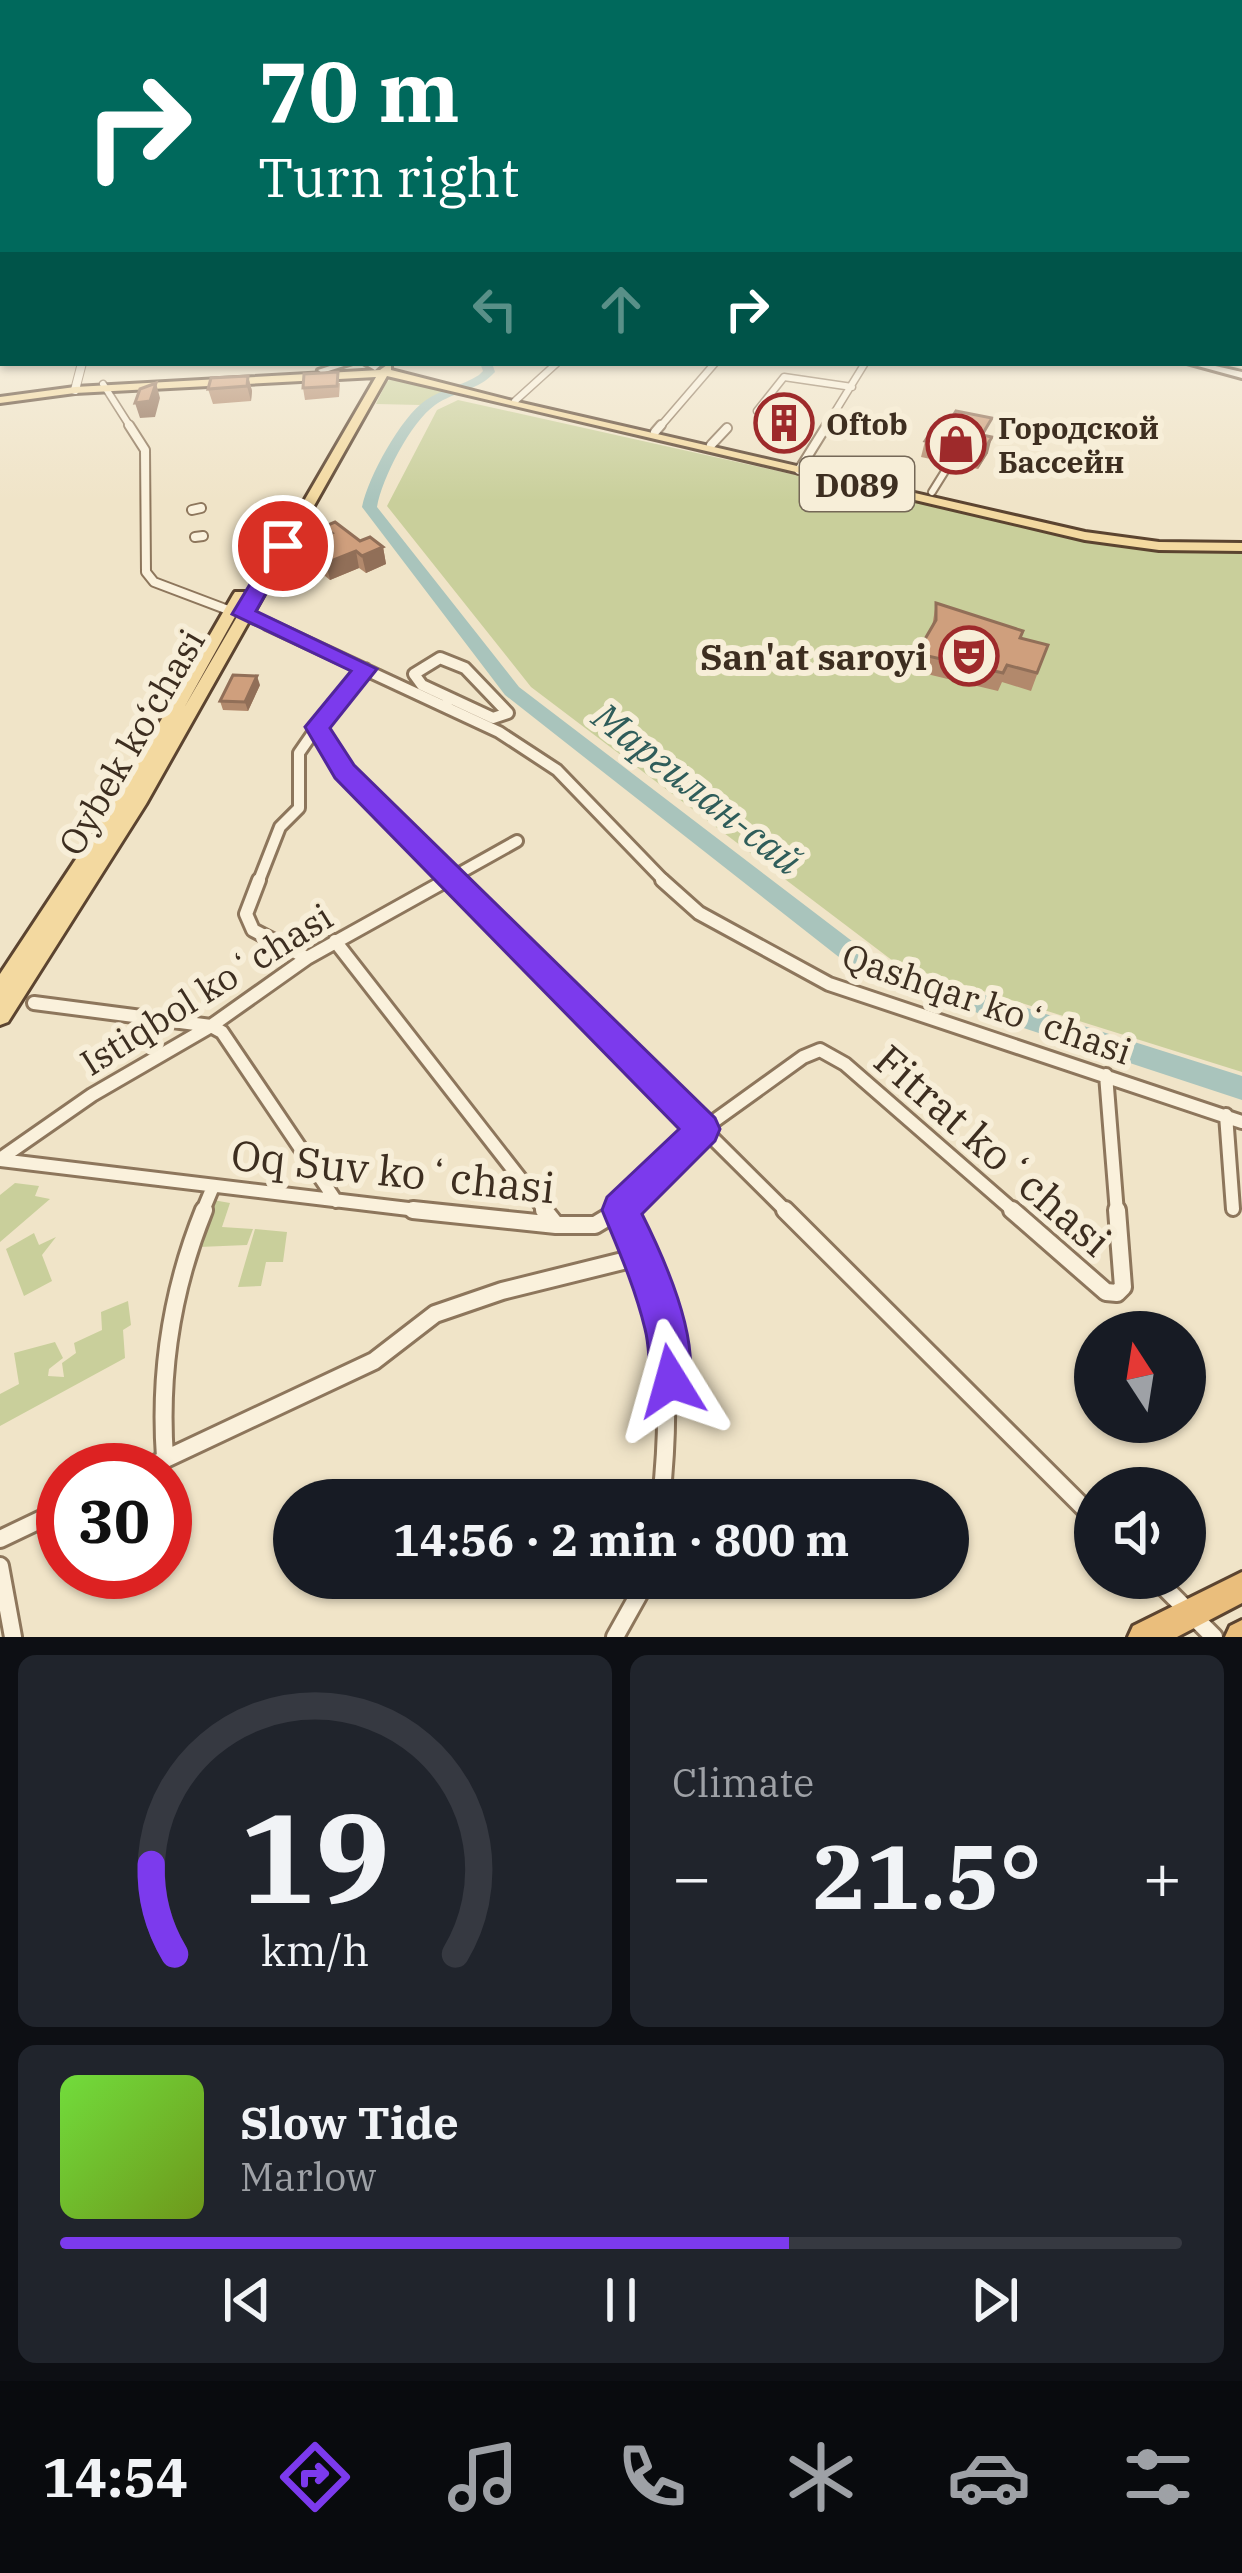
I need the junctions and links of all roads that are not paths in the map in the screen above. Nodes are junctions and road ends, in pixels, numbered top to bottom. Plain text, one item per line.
1 (81, 366) edge
2 (337, 366) edge
3 (554, 366) edge
4 (712, 366) edge
5 (864, 366) edge
6 (1206, 366) edge
7 (379, 367) edge
8 (322, 370) junction
9 (1242, 373) edge
10 (104, 386) junction
11 (852, 387) junction
12 (75, 388) junction
13 (479, 394) junction
14 (0, 398) edge
15 (515, 401) junction
16 (757, 411) dead end
17 (727, 428) dead end
18 (655, 432) junction
19 (711, 445) junction
20 (801, 468) junction
21 (947, 468) dead end
22 (932, 492) dead end
23 (1242, 544) edge
24 (237, 612) junction
25 (365, 669) junction
26 (447, 702) junction
27 (317, 727) junction
28 (517, 841) dead end
29 (449, 878) junction
30 (335, 941) junction
31 (307, 958) junction
32 (0, 991) edge
33 (34, 1003) dead end
34 (0, 1016) edge
35 (211, 1026) junction
36 (1106, 1075) junction
37 (1226, 1114) junction
38 (1242, 1122) edge
39 (703, 1129) junction
40 (0, 1159) edge
41 (212, 1189) junction
42 (336, 1201) junction
43 (1233, 1208) dead end
44 (620, 1210) junction
45 (556, 1225) junction
46 (643, 1256) junction
47 (163, 1443) edge
48 (192, 1446) edge
49 (663, 1479) edge
50 (1074, 1498) edge
51 (36, 1522) edge
52 (0, 1539) edge
53 (0, 1569) edge
54 (1242, 1587) edge
55 (636, 1599) edge
56 (1176, 1599) edge
57 (1190, 1613) junction
58 (14, 1637) edge
59 (615, 1637) edge
60 (1144, 1637) edge
61 (1214, 1637) edge

1 - 12 street
2 - 8 main road
3 - 15 street
4 - 18 street
5 - 11 street
6 - 9 main road
7 - 8 main road
7 - 10 main road
7 - 13 main road, D089
7 - 24 main road, Oybek ko‘chasi
8 - 10 main road
10 - 12 main road
10 - 24 street, Qashqar koʻchasi
11 - 16 street
11 - 20 street
12 - 14 main road
13 - 15 main road, D089
13 - 20 main road, D089
15 - 18 main road, D089
17 - 19 street
18 - 19 main road, D089
19 - 20 main road, D089
20 - 23 main road, D089
21 - 22 street
24 - 25 street, Qashqar koʻchasi
24 - 32 main road, Oybek ko‘chasi
24 - 34 main road, Oybek ko‘chasi
25 - 26 street, Qashqar koʻchasi
25 - 27 street
26 - 26 street
26 - 36 street, Qashqar koʻchasi
27 - 29 street
27 - 31 street
28 - 29 street, Istiqbol koʻchasi
29 - 30 street, Istiqbol koʻchasi
29 - 39 street
30 - 31 street, Istiqbol koʻchasi
30 - 45 street
31 - 35 street, Istiqbol koʻchasi
33 - 35 street
35 - 40 street, Istiqbol koʻchasi
35 - 42 street
36 - 37 street, Qashqar koʻchasi
36 - 39 street, Fitrat koʻchasi
37 - 38 street, Qashqar koʻchasi
37 - 43 street
39 - 44 street
39 - 50 street
40 - 41 street, Oq Suv koʻchasi
41 - 42 street, Oq Suv koʻchasi
41 - 47 street
42 - 45 street, Oq Suv koʻchasi
44 - 45 street, Oq Suv koʻchasi
44 - 46 street
46 - 48 street
46 - 49 street
51 - 52 street
53 - 58 street
54 - 57 highway
55 - 59 street
56 - 57 street
57 - 60 highway
57 - 61 street

